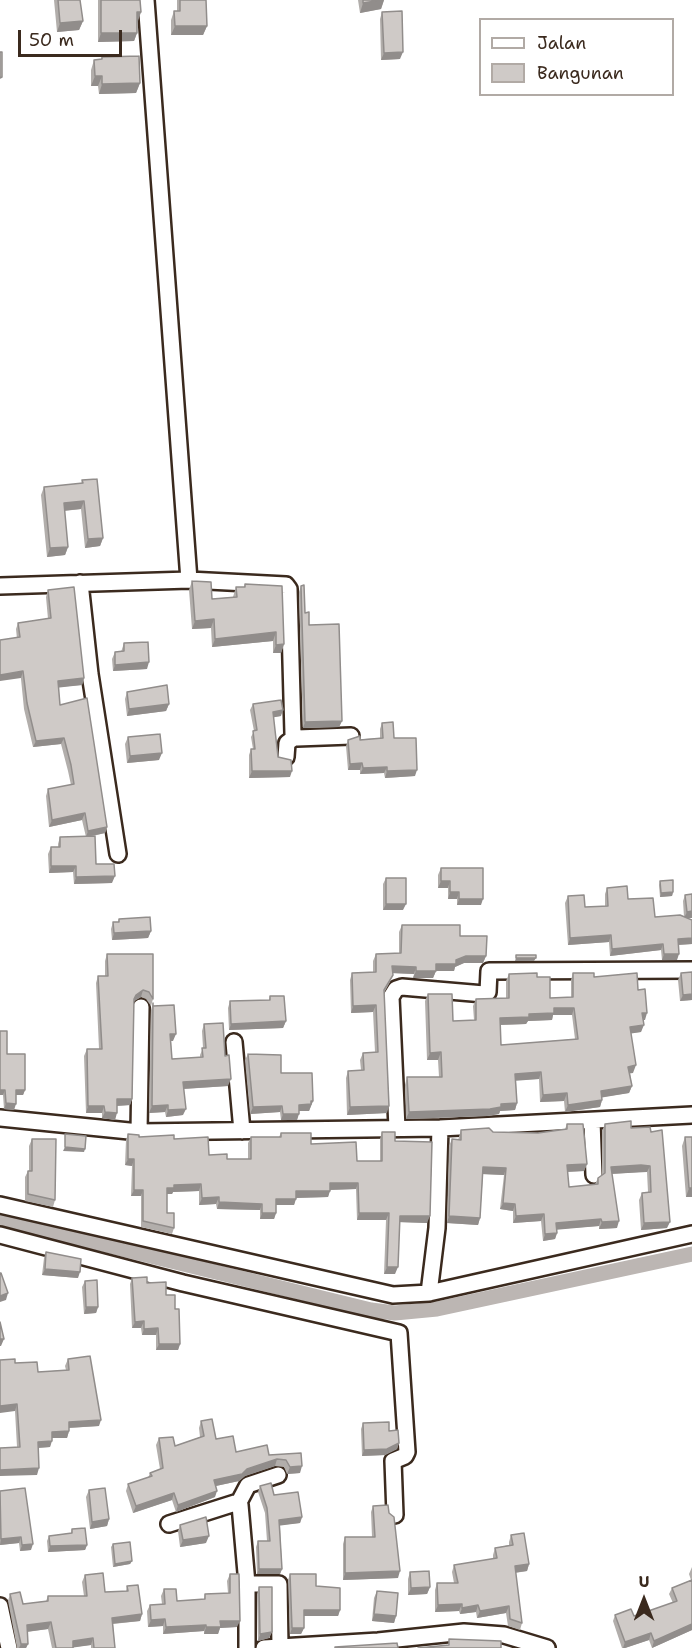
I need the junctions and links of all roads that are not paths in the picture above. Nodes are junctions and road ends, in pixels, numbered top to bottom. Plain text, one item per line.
1 (146, 0) edge
2 (189, 580) junction
3 (80, 583) junction
4 (0, 586) edge
5 (295, 736) junction
6 (351, 736) edge
7 (286, 757) edge
8 (118, 854) dead end
9 (692, 970) edge
10 (141, 1007) dead end
11 (234, 1042) dead end
12 (692, 1115) edge
13 (0, 1118) edge
14 (592, 1120) junction
15 (397, 1128) junction
16 (440, 1128) junction
17 (242, 1131) junction
18 (139, 1132) junction
19 (594, 1175) dead end
20 (0, 1205) edge
21 (692, 1234) edge
22 (0, 1235) edge
23 (429, 1293) junction
24 (278, 1475) dead end
25 (238, 1504) junction
26 (395, 1515) edge
27 (169, 1524) dead end
28 (247, 1584) junction
29 (0, 1606) edge
30 (378, 1645) edge
31 (9, 1648) edge
32 (247, 1648) edge
33 (272, 1648) edge
34 (547, 1648) edge

1 - 2 street
2 - 3 street
2 - 5 street
3 - 4 street
3 - 8 street
5 - 6 street
5 - 7 street
9 - 15 street
10 - 18 street
11 - 17 street
12 - 14 street
13 - 18 street
14 - 16 street
14 - 19 street
15 - 16 street
15 - 17 street
16 - 23 street
17 - 18 street
20 - 23 street
21 - 23 street
22 - 26 street
24 - 25 street
25 - 27 street
25 - 28 street
28 - 32 street
28 - 33 street
29 - 31 street
30 - 33 street
30 - 34 street

